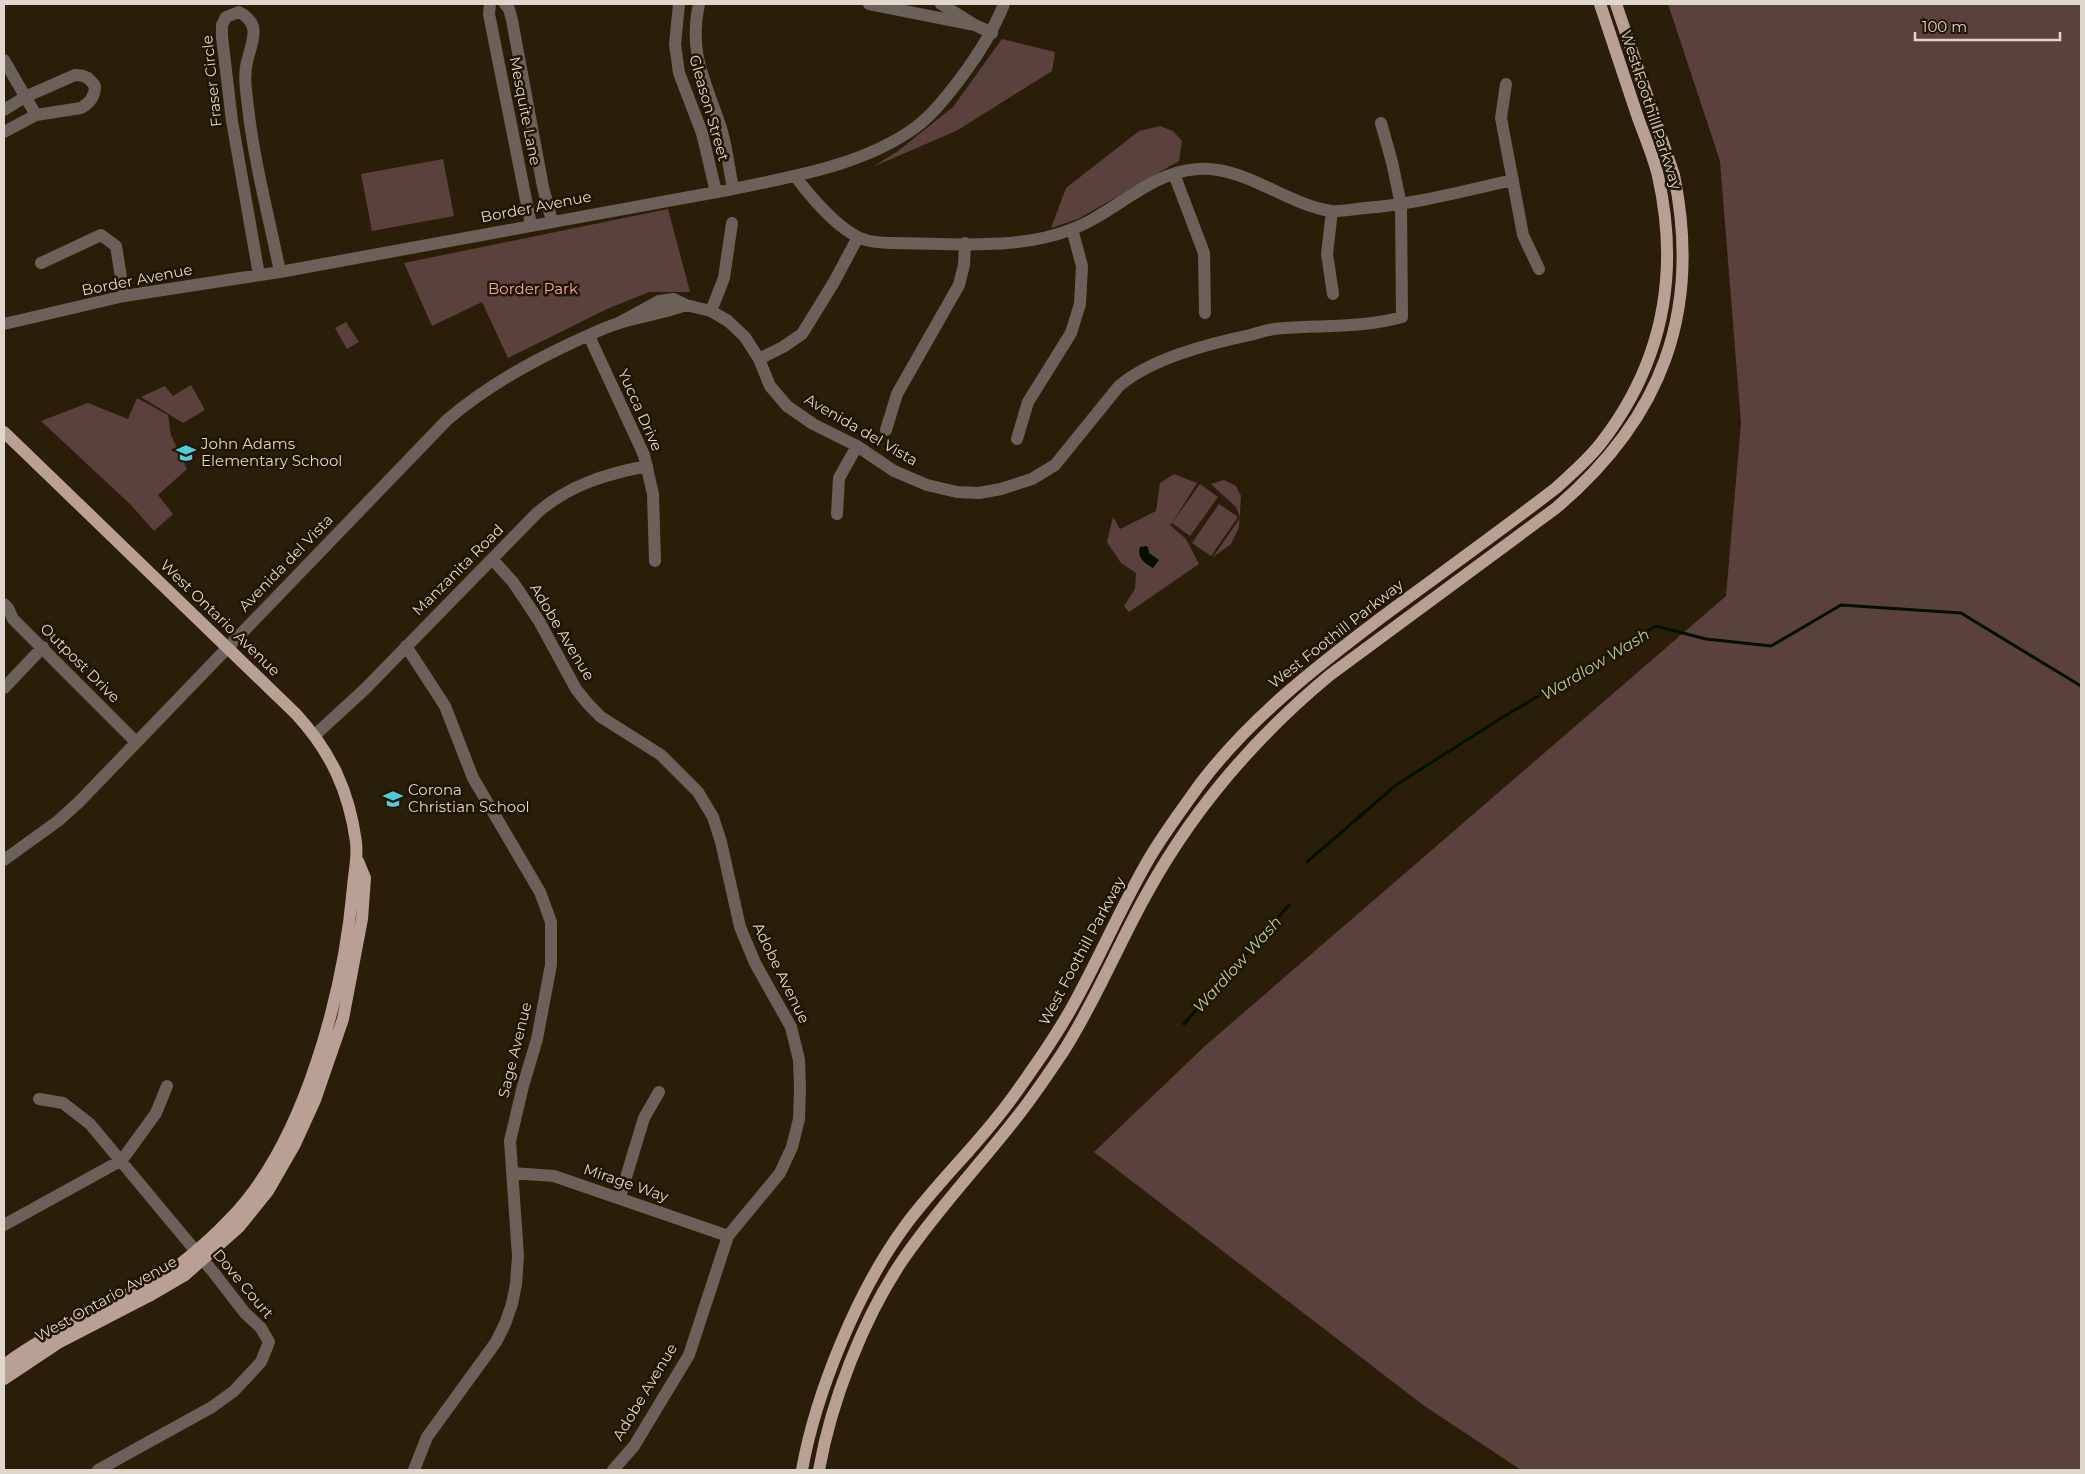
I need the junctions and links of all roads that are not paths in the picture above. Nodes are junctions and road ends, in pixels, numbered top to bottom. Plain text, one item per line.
1 (490, 4) edge
2 (505, 4) edge
3 (679, 4) edge
4 (699, 4) edge
5 (869, 4) edge
6 (941, 4) edge
7 (1004, 4) edge
8 (1600, 4) edge
9 (1616, 4) edge
10 (975, 25) junction
11 (992, 33) junction
12 (4, 60) edge
13 (1506, 84) dead end
14 (25, 97) junction
15 (4, 110) edge
16 (36, 115) junction
17 (1381, 123) dead end
18 (4, 132) edge
19 (1174, 174) junction
20 (799, 175) junction
21 (1513, 180) junction
22 (733, 189) junction
23 (716, 192) junction
24 (1400, 205) junction
25 (1332, 211) junction
26 (552, 221) junction
27 (732, 223) dead end
28 (530, 225) junction
29 (1072, 230) junction
30 (858, 237) junction
31 (965, 243) junction
32 (41, 263) dead end
33 (1539, 269) dead end
34 (280, 272) junction
35 (259, 275) junction
36 (1333, 294) dead end
37 (124, 296) junction
38 (710, 311) junction
39 (1205, 313) dead end
40 (4, 324) edge
41 (589, 336) junction
42 (759, 359) junction
43 (886, 430) dead end
44 (4, 432) edge
45 (1017, 439) dead end
46 (856, 446) junction
47 (647, 466) junction
48 (837, 514) dead end
49 (492, 559) junction
50 (655, 561) dead end
51 (4, 604) edge
52 (406, 646) junction
53 (43, 647) junction
54 (228, 648) junction
55 (4, 688) edge
56 (315, 735) junction
57 (136, 742) junction
58 (4, 860) edge
59 (166, 1086) dead end
60 (659, 1092) dead end
61 (39, 1099) dead end
62 (122, 1160) junction
63 (512, 1173) junction
64 (620, 1197) junction
65 (4, 1225) edge
66 (728, 1236) junction
67 (198, 1256) junction
68 (4, 1365) edge
69 (4, 1379) edge
70 (98, 1470) edge
71 (414, 1470) edge
72 (613, 1470) edge
73 (802, 1470) edge
74 (819, 1470) edge

1 - 28 street, Mesquite Lane
2 - 26 street, Mesquite Lane
3 - 23 street, Gleason Street
4 - 22 street, Gleason Street
5 - 10 street
6 - 10 street
7 - 11 street, Border Avenue
8 - 73 main road, West Foothill Parkway
9 - 74 main road, West Foothill Parkway
10 - 11 street
11 - 20 street, Border Avenue
12 - 14 street
13 - 21 street
14 - 15 street
14 - 16 street
14 - 16 street
16 - 18 street
17 - 24 street
19 - 25 street
19 - 29 street
19 - 39 street
20 - 22 street, Border Avenue
20 - 30 street
21 - 24 street
21 - 33 street
22 - 23 street, Border Avenue
23 - 26 street, Border Avenue
24 - 25 street
24 - 46 street, Avenida del Vista
25 - 36 street
26 - 28 street, Border Avenue
27 - 38 street
28 - 34 street, Border Avenue
29 - 31 street
29 - 45 street
30 - 31 street
30 - 42 street
31 - 43 street
32 - 37 street
34 - 35 street, Border Avenue
34 - 35 street, Fraser Circle
35 - 37 street, Border Avenue
37 - 40 street, Border Avenue
38 - 41 street, Avenida del Vista
38 - 42 street, Avenida del Vista
41 - 47 street, Yucca Drive
41 - 54 street, Avenida del Vista
42 - 46 street, Avenida del Vista
44 - 54 main road, West Ontario Avenue
46 - 48 street
47 - 49 street, Manzanita Road
47 - 50 street, Yucca Drive
49 - 52 street, Manzanita Road
49 - 66 street, Adobe Avenue
51 - 53 street, Outpost Drive
52 - 56 street, Manzanita Road
52 - 63 street, Sage Avenue
53 - 55 street
53 - 57 street, Outpost Drive
54 - 56 main road, West Ontario Avenue
54 - 57 street, Avenida del Vista
56 - 67 main road, West Ontario Avenue
57 - 58 street, Avenida del Vista
59 - 62 street
60 - 64 street
61 - 62 street, Dove Court
62 - 65 street
62 - 67 street, Dove Court
63 - 64 street, Mirage Way
63 - 71 street, Sage Avenue
64 - 66 street, Mirage Way
66 - 72 street, Adobe Avenue
67 - 68 main road, West Ontario Avenue
67 - 69 main road, West Ontario Avenue
67 - 70 street, Dove Court

